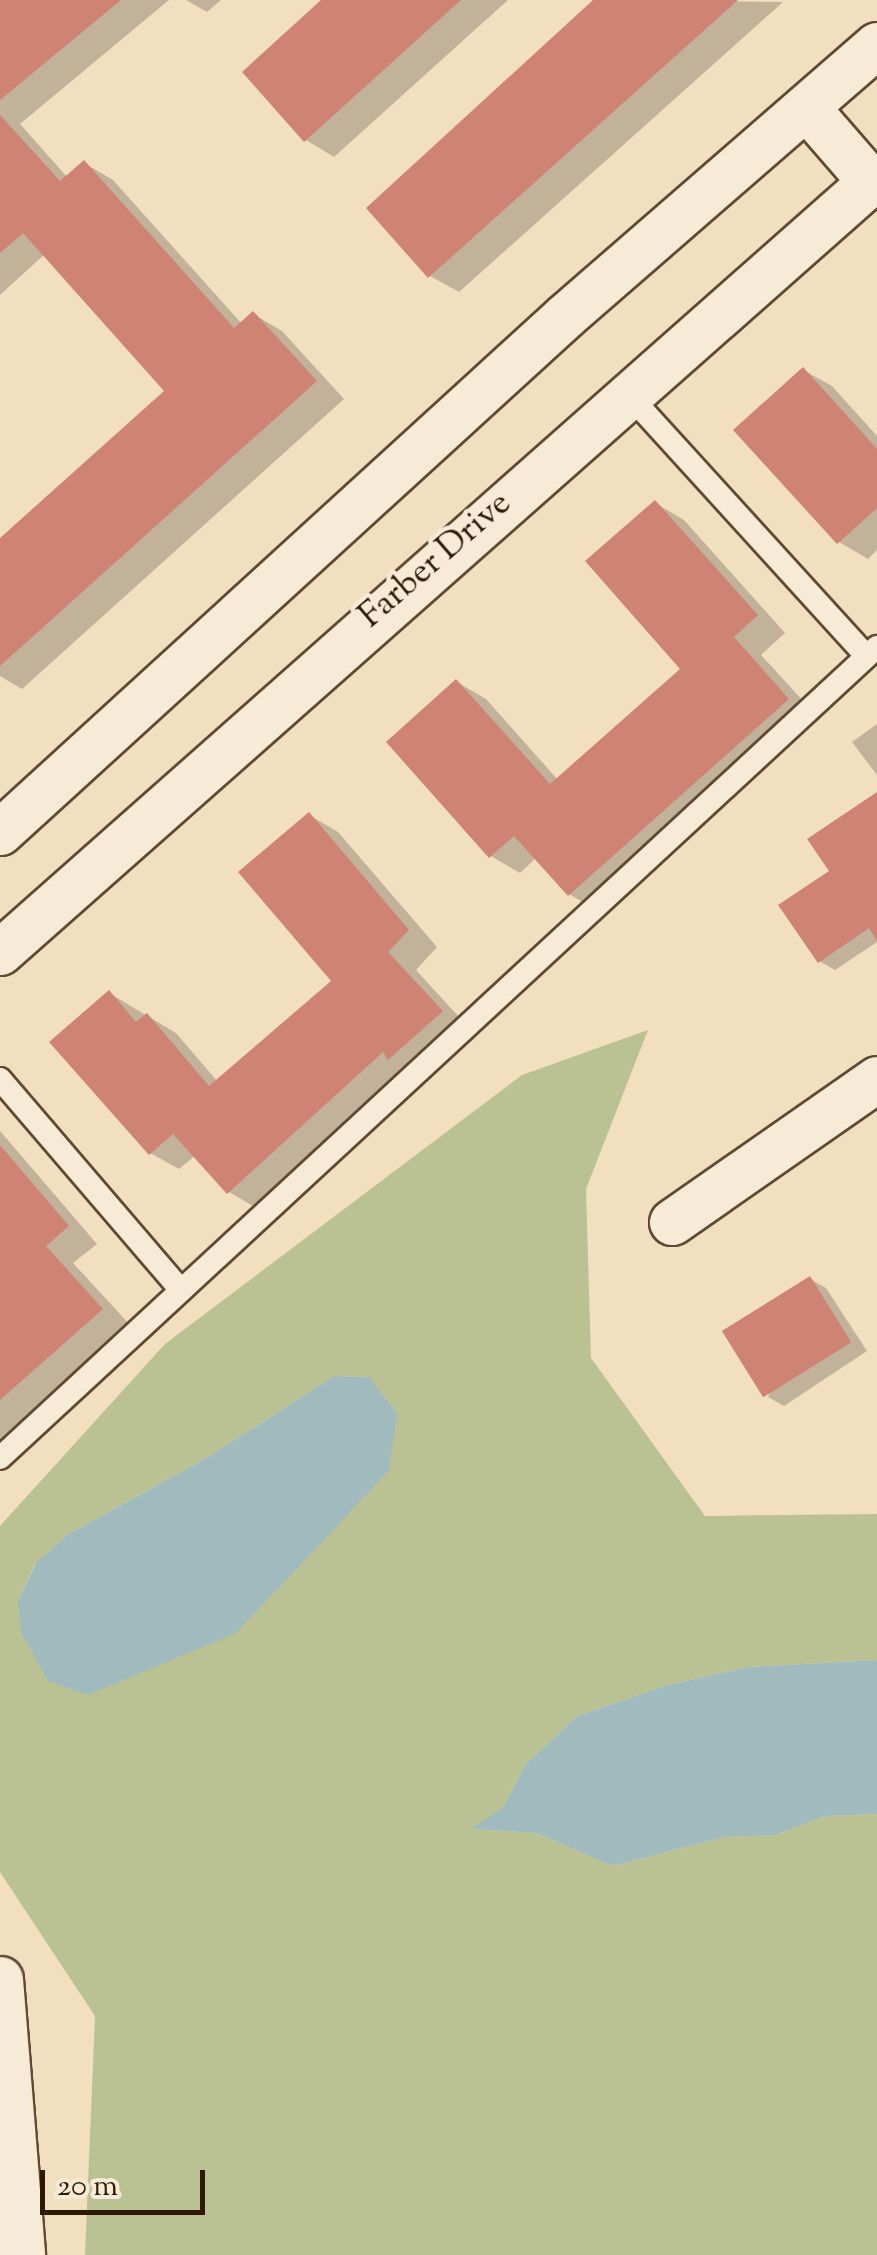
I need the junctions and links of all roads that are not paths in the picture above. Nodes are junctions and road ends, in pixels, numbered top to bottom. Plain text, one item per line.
1 (861, 59) edge
2 (806, 106) junction
3 (874, 179) edge
4 (627, 393) junction
5 (872, 652) edge
6 (0, 832) edge
7 (0, 952) edge
8 (877, 1078) edge
9 (0, 1080) edge
10 (672, 1222) dead end
11 (181, 1290) junction
12 (0, 1458) edge
13 (0, 1979) edge
14 (22, 2255) edge

1 - 2 street
2 - 3 street
2 - 6 street
3 - 4 street, Farber Drive
4 - 5 lane
4 - 7 street, Farber Drive
5 - 11 lane
8 - 10 street
9 - 11 lane
11 - 12 lane
13 - 14 street

